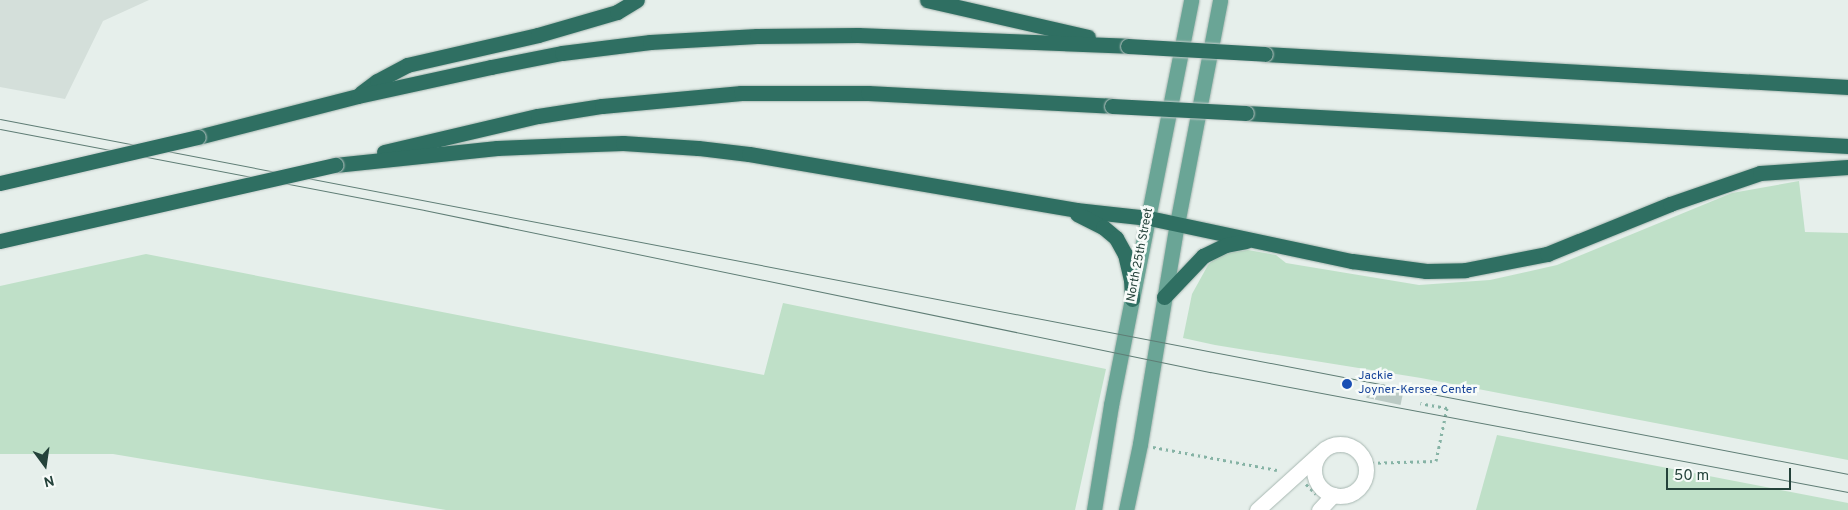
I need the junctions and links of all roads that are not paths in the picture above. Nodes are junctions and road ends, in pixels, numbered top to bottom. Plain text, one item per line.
1 (636, 0) edge
2 (927, 0) edge
3 (1191, 0) edge
4 (1220, 0) edge
5 (1128, 46) junction
6 (1848, 87) edge
7 (358, 96) junction
8 (1848, 146) edge
9 (335, 165) junction
10 (1848, 167) edge
11 (0, 183) edge
12 (1062, 208) junction
13 (1149, 218) junction
14 (1177, 224) junction
15 (1252, 240) junction
16 (0, 241) edge
17 (1164, 297) junction
18 (1132, 299) junction
19 (1322, 452) junction
20 (1326, 503) edge
21 (1094, 510) edge
22 (1126, 510) edge
23 (1257, 510) edge

1 - 7 highway
2 - 5 highway
3 - 13 main road, North 25th Street
4 - 14 main road
5 - 6 highway, bridge
5 - 7 highway
7 - 11 highway, bridge
8 - 9 highway, bridge
9 - 12 highway
9 - 16 highway, bridge
10 - 15 highway
12 - 13 highway
12 - 18 highway
13 - 14 highway
13 - 18 main road, North 25th Street
14 - 15 highway
14 - 17 main road
15 - 17 highway
17 - 22 main road
18 - 21 main road, North 25th Street
19 - 20 lane
19 - 20 lane
19 - 23 lane

